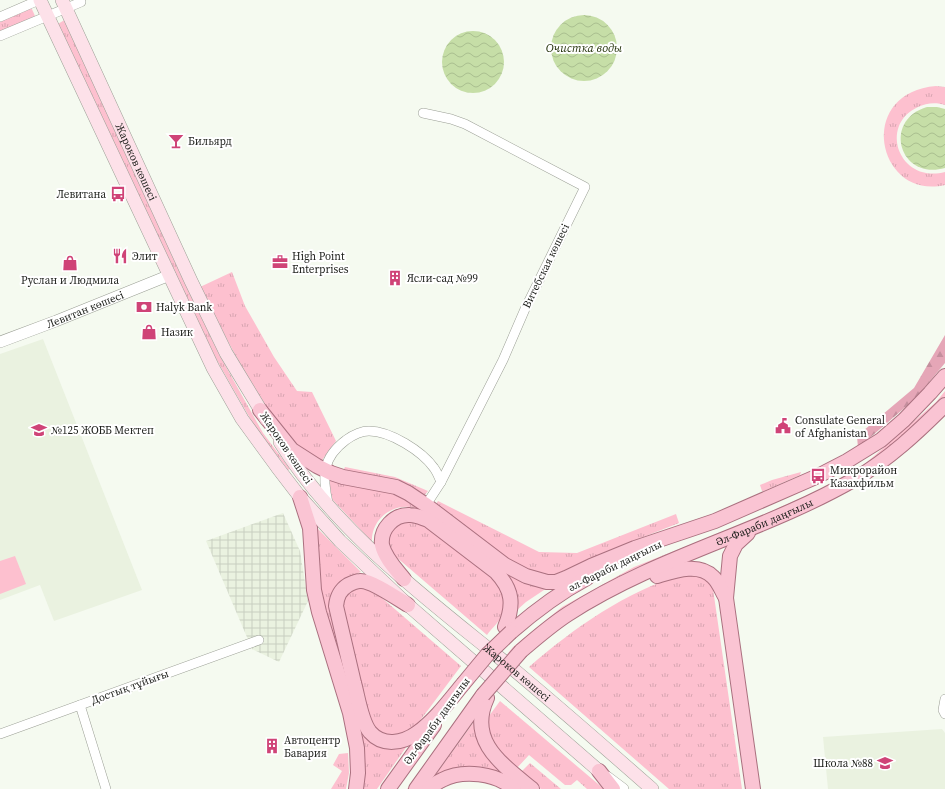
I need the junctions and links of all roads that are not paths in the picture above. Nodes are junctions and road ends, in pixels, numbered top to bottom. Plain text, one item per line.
1 (40, 0) edge
2 (81, 2) dead end
3 (64, 4) edge
4 (47, 15) junction
5 (0, 17) edge
6 (0, 36) edge
7 (423, 113) dead end
8 (170, 276) junction
9 (0, 342) edge
10 (945, 376) edge
11 (945, 405) edge
12 (260, 410) junction
13 (325, 471) junction
14 (441, 482) junction
15 (300, 497) junction
16 (426, 505) junction
17 (328, 506) junction
18 (715, 521) junction
19 (762, 523) junction
20 (404, 579) junction
21 (726, 598) junction
22 (408, 605) junction
23 (567, 614) junction
24 (508, 630) junction
25 (259, 640) dead end
26 (487, 655) joint
27 (463, 684) junction
28 (485, 696) junction
29 (945, 699) edge
30 (80, 705) junction
31 (944, 712) edge
32 (0, 734) edge
33 (599, 771) junction
34 (106, 789) edge
35 (356, 789) edge
36 (388, 789) edge
37 (416, 789) edge
38 (429, 789) edge
39 (514, 789) edge
40 (532, 789) edge
41 (613, 789) edge
42 (623, 789) edge
43 (652, 789) edge
44 (753, 789) edge

1 - 4 main road, Жароков көшесі
1 - 5 street
2 - 3 street
3 - 4 street
3 - 12 main road, Жароков көшесі
4 - 6 street
4 - 8 main road, Жароков көшесі
7 - 14 street, Витебская көшесі
8 - 9 street, Левитан көшесі
8 - 15 main road, Жароков көшесі
10 - 18 main road
11 - 19 main road, Әл-Фараби даңғылы
12 - 13 main road
12 - 17 main road, Жароков көшесі
13 - 14 street
13 - 16 main road
13 - 17 street
14 - 16 street, Витебская көшесі
15 - 22 main road, Жароков көшесі
15 - 35 main road
16 - 18 main road
17 - 20 main road, Жароков көшесі
18 - 24 main road, әл-Фараби даңғылы
19 - 21 main road
19 - 23 main road, Әл-Фараби даңғылы
20 - 24 main road
20 - 43 main road, Жароков көшесі
21 - 23 main road
21 - 44 main road
22 - 27 main road
22 - 33 main road, Жароков көшесі
23 - 28 main road, Әл-Фараби даңғылы, bridge
24 - 26 main road, әл-Фараби даңғылы, bridge
25 - 30 street, Достық тұйығы
26 - 27 main road, Әл-Фараби даңғылы, bridge
27 - 36 main road, Әл-Фараби даңғылы
28 - 37 main road, әл-Фараби даңғылы
28 - 40 main road
29 - 31 street
30 - 32 street, Достық тұйығы
30 - 34 street
33 - 41 main road
33 - 42 street, Жароков көшесі
38 - 39 main road

